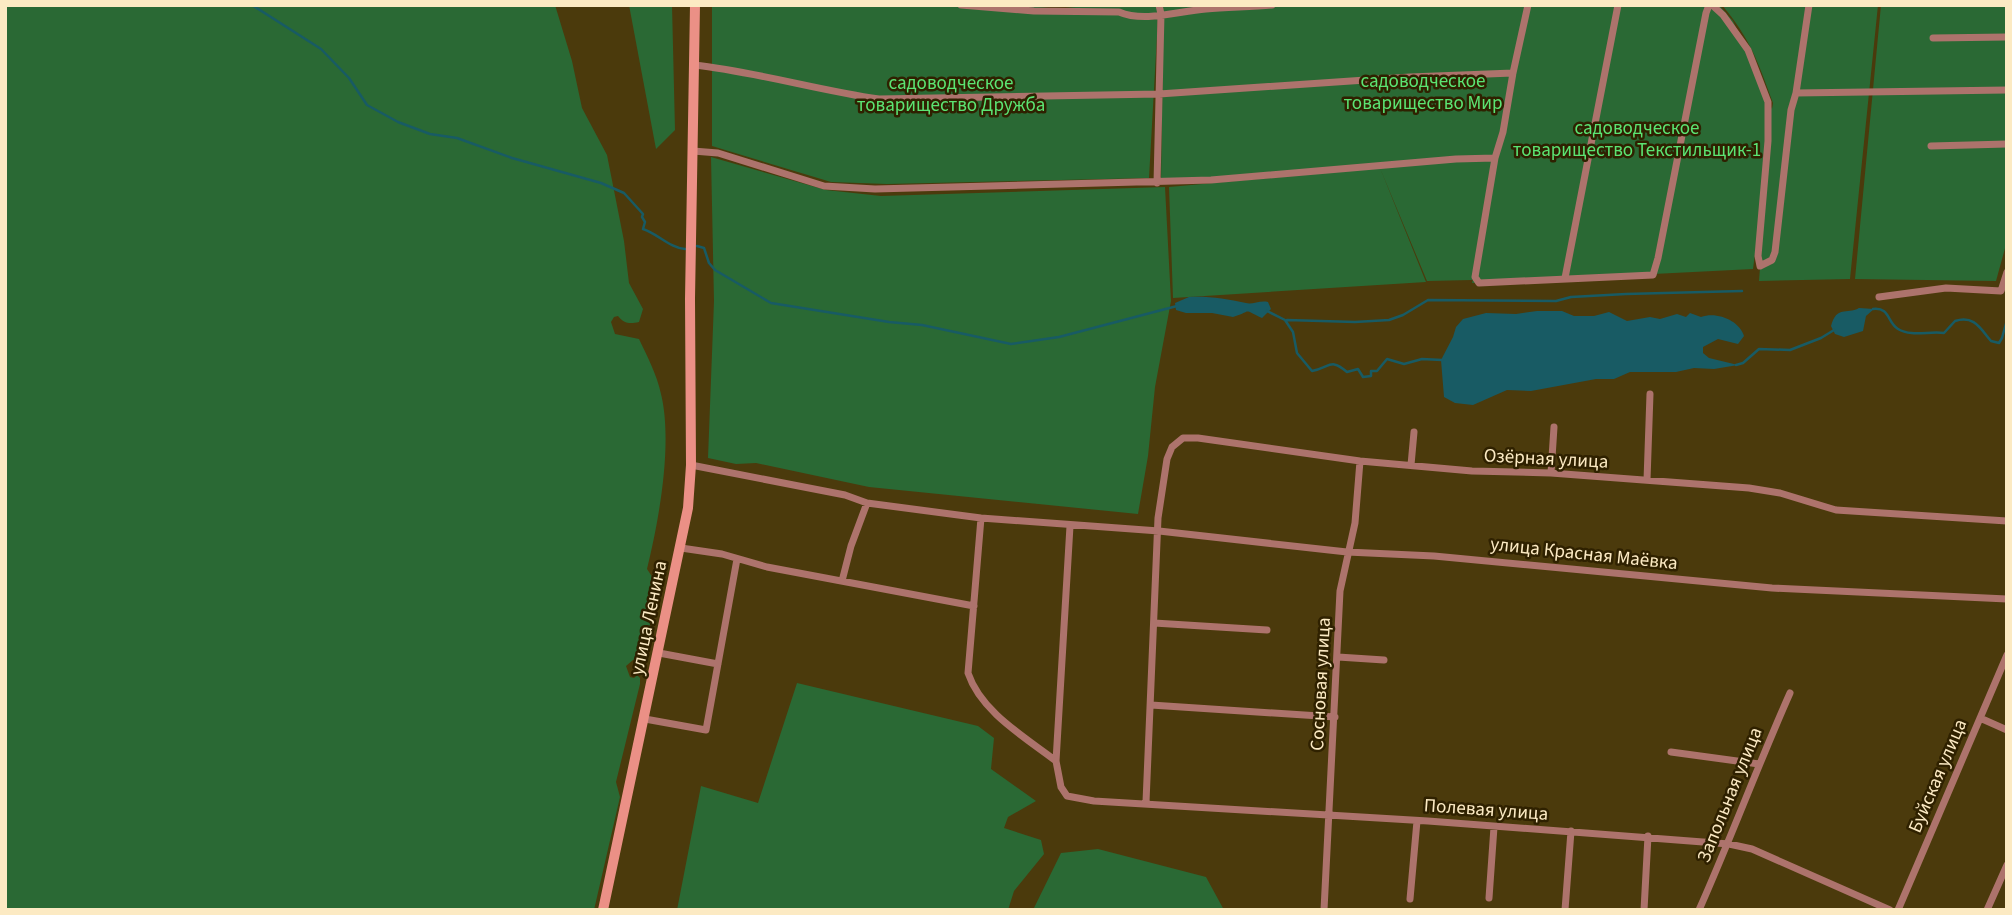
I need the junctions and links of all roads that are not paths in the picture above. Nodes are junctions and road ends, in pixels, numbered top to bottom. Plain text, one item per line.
1 (695, 5) edge
2 (961, 5) edge
3 (1158, 5) edge
4 (1272, 5) edge
5 (1528, 5) edge
6 (1618, 5) edge
7 (1711, 5) edge
8 (1809, 5) edge
9 (1161, 14) junction
10 (2007, 37) edge
11 (1933, 38) dead end
12 (694, 65) junction
13 (1513, 74) junction
14 (2007, 90) edge
15 (1796, 93) junction
16 (1159, 94) junction
17 (2007, 144) edge
18 (1931, 146) dead end
19 (693, 151) junction
20 (1495, 158) junction
21 (1157, 183) junction
22 (2007, 272) edge
23 (1565, 278) junction
24 (1879, 297) dead end
25 (1650, 394) dead end
26 (1554, 427) dead end
27 (1414, 432) dead end
28 (1360, 461) junction
29 (691, 465) junction
30 (1411, 465) junction
31 (1551, 473) junction
32 (1647, 480) junction
33 (867, 503) junction
34 (981, 518) junction
35 (2007, 522) edge
36 (1070, 526) junction
37 (1159, 531) junction
38 (681, 548) junction
39 (1347, 552) junction
40 (737, 559) junction
41 (842, 581) junction
42 (2007, 599) edge
43 (974, 606) junction
44 (1154, 623) junction
45 (1267, 630) dead end
46 (659, 653) junction
47 (2007, 655) edge
48 (1338, 657) junction
49 (1384, 660) dead end
50 (718, 664) junction
51 (1790, 693) dead end
52 (1151, 705) junction
53 (1335, 717) junction
54 (1980, 718) junction
55 (645, 719) junction
56 (2007, 730) edge
57 (1671, 752) dead end
58 (1056, 761) junction
59 (1759, 764) junction
60 (1146, 802) junction
61 (1330, 816) junction
62 (1417, 821) junction
63 (1494, 827) junction
64 (1571, 831) junction
65 (1648, 836) junction
66 (1729, 844) junction
67 (2007, 865) edge
68 (1489, 898) dead end
69 (1410, 899) dead end
70 (603, 910) edge
71 (1324, 910) edge
72 (1565, 910) edge
73 (1644, 910) edge
74 (1699, 910) edge
75 (1890, 910) edge
76 (1898, 910) edge
77 (1987, 910) edge

1 - 12 main road, улица Ленина
2 - 9 street
3 - 9 street
4 - 9 street
5 - 13 street
6 - 23 street
7 - 15 street
7 - 23 street
8 - 15 street
9 - 16 street
10 - 11 street
12 - 16 street
12 - 19 main road, улица Ленина
13 - 16 street
13 - 20 street
14 - 15 street
16 - 21 street
17 - 18 street
19 - 21 street
19 - 29 main road, улица Ленина
20 - 21 street
20 - 23 street
22 - 24 street
25 - 32 street
26 - 31 street
27 - 30 street
28 - 30 street, Озёрная улица
28 - 37 street, Озёрная улица
28 - 39 street, Сосновая улица
29 - 33 street, улица Красная Маёвка
29 - 38 main road, улица Ленина
30 - 31 street, Озёрная улица
31 - 32 street, Озёрная улица
32 - 35 street, Озёрная улица
33 - 34 street, улица Красная Маёвка
33 - 41 street
34 - 36 street, улица Красная Маёвка
34 - 43 street
36 - 37 street, улица Красная Маёвка
36 - 58 street
37 - 39 street, улица Красная Маёвка
37 - 44 street
38 - 40 street
38 - 46 main road, улица Ленина
39 - 42 street, улица Красная Маёвка
39 - 48 street, Сосновая улица
40 - 41 street
40 - 50 street
41 - 43 street
43 - 58 street
44 - 45 street
44 - 52 street
46 - 50 street
46 - 55 main road, улица Ленина
47 - 54 street, Буйская улица
48 - 49 street
48 - 53 street, Сосновая улица
50 - 55 street
51 - 59 street, Запольная улица
52 - 53 street
52 - 60 street
53 - 61 street, Сосновая улица
54 - 56 street
54 - 76 street, Буйская улица
55 - 70 main road, улица Ленина
57 - 59 street
58 - 60 street, Полевая улица
59 - 66 street, Запольная улица
60 - 61 street, Полевая улица
61 - 62 street, Полевая улица
61 - 71 street, Сосновая улица
62 - 63 street, Полевая улица
62 - 69 street
63 - 64 street, Полевая улица
63 - 68 street
64 - 65 street, Полевая улица
64 - 72 street
65 - 66 street, Полевая улица
65 - 73 street
66 - 74 street, Запольная улица
66 - 75 street, Полевая улица
67 - 77 street

